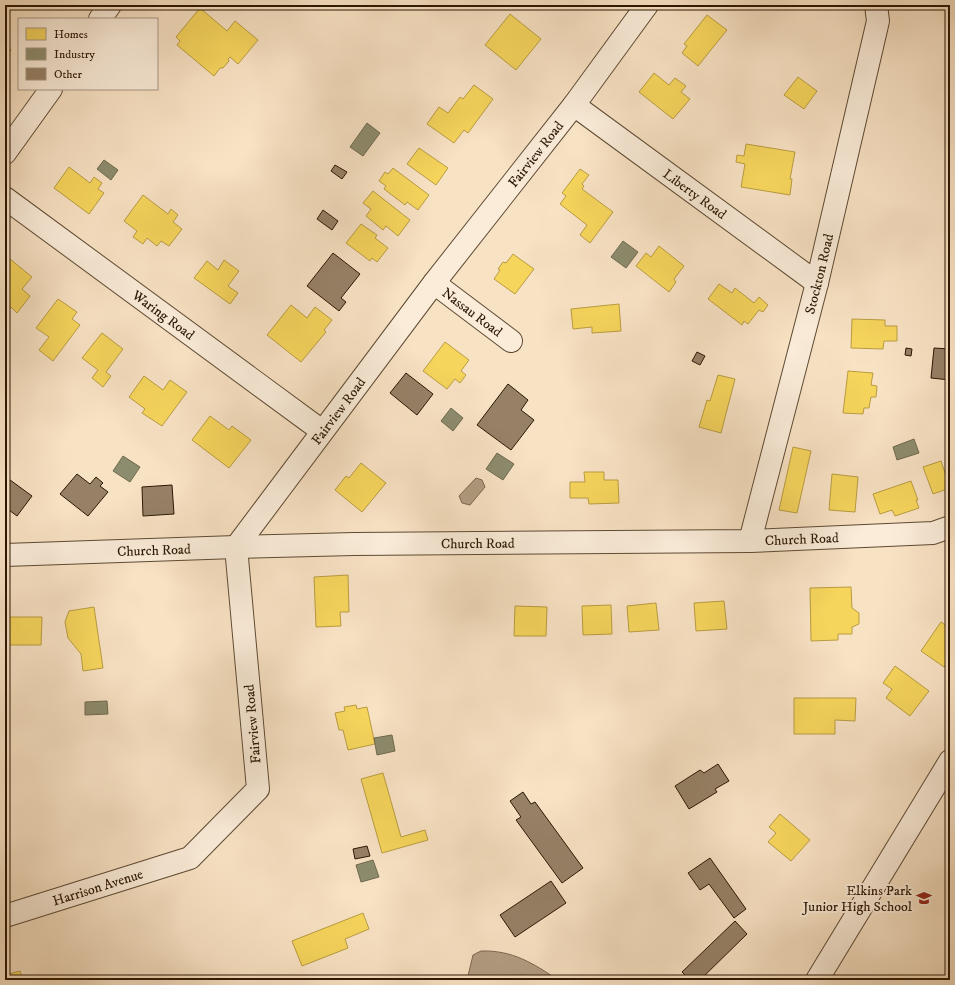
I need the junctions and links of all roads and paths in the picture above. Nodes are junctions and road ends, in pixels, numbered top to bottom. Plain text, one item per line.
1 (110, 5) edge
2 (647, 5) edge
3 (876, 5) edge
4 (101, 18) edge
5 (49, 90) edge
6 (574, 105) junction
7 (5, 153) edge
8 (5, 198) edge
9 (434, 283) junction
10 (817, 283) junction
11 (511, 341) dead end
12 (322, 432) junction
13 (950, 527) edge
14 (750, 541) junction
15 (236, 547) junction
16 (5, 556) edge
17 (950, 761) edge
18 (190, 858) joint
19 (5, 916) edge
20 (817, 980) edge

1 - 4 street
2 - 6 street, Fairview Road
3 - 10 street, Stockton Road
5 - 7 street
6 - 9 street, Fairview Road
6 - 10 street, Liberty Road
8 - 12 street, Waring Road
9 - 11 street, Nassau Road
9 - 12 street, Fairview Road
10 - 14 street, Stockton Road
12 - 15 street, Fairview Road
13 - 14 street, Church Road
14 - 15 street, Church Road
15 - 16 street, Church Road
15 - 18 street, Fairview Road
17 - 20 street
18 - 19 street, Harrison Avenue

